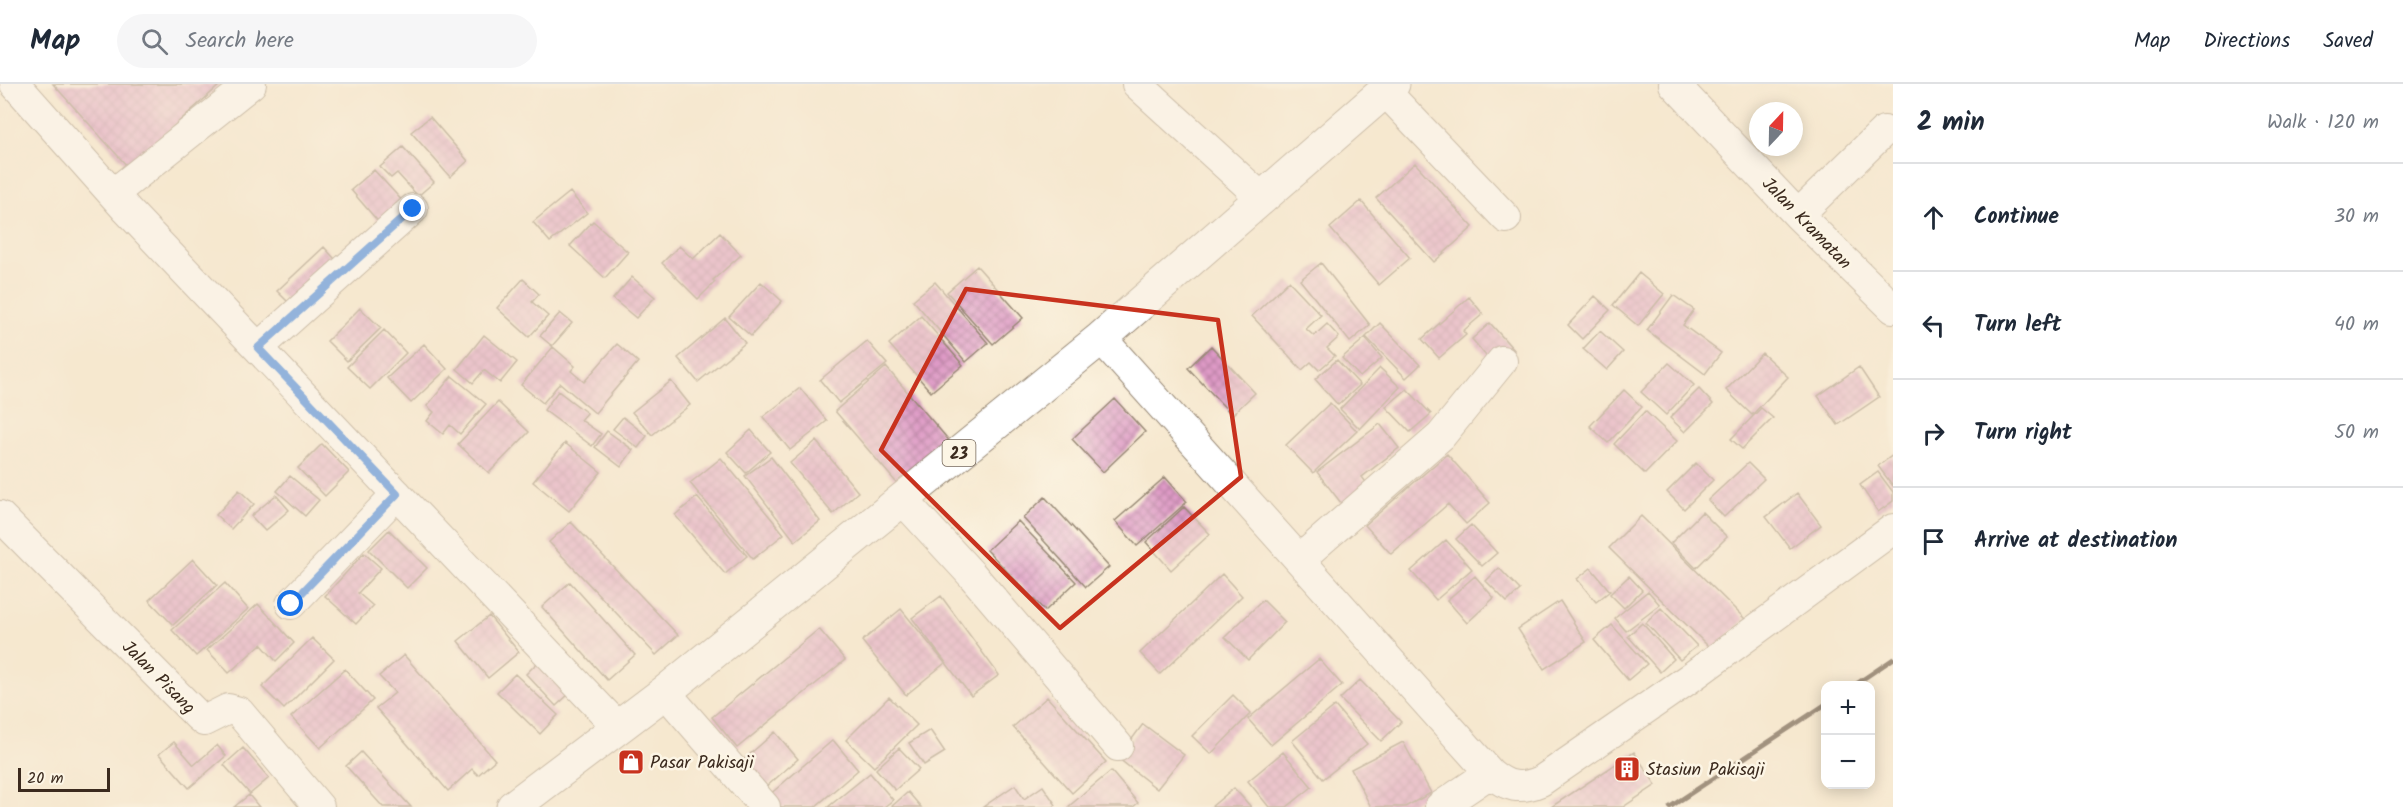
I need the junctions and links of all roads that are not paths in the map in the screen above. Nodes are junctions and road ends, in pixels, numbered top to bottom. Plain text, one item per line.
1 (15, 84) edge
2 (250, 84) edge
3 (1137, 84) edge
4 (1674, 84) edge
5 (1388, 87) edge
6 (1884, 131) dead end
7 (112, 194) junction
8 (1262, 198) junction
9 (413, 209) dead end
10 (1798, 215) junction
11 (1506, 218) dead end
12 (1893, 308) edge
13 (1101, 338) junction
14 (258, 348) junction
15 (1502, 361) dead end
16 (397, 494) junction
17 (902, 499) junction
18 (0, 516) edge
19 (1893, 529) edge
20 (1300, 559) junction
21 (291, 604) dead end
22 (665, 692) junction
23 (618, 727) junction
24 (1118, 746) dead end
25 (1490, 773) junction
26 (319, 807) edge
27 (513, 807) edge
28 (765, 807) edge
29 (1440, 807) edge

1 - 7 street
2 - 7 street
3 - 8 street
4 - 10 street, Jalan Kramatan
5 - 8 highway, 23
5 - 11 street
6 - 10 street
7 - 14 street
8 - 13 highway, 23
9 - 14 street
10 - 12 street, Jalan Kramatan
13 - 17 highway, 23
13 - 20 street
14 - 16 street
15 - 20 street
16 - 21 street
16 - 23 street
17 - 22 highway, 23
17 - 24 street
18 - 26 street, Jalan Pisang
19 - 25 street
20 - 25 street
22 - 23 highway, 23
22 - 28 street
23 - 27 highway, 23
25 - 29 street

